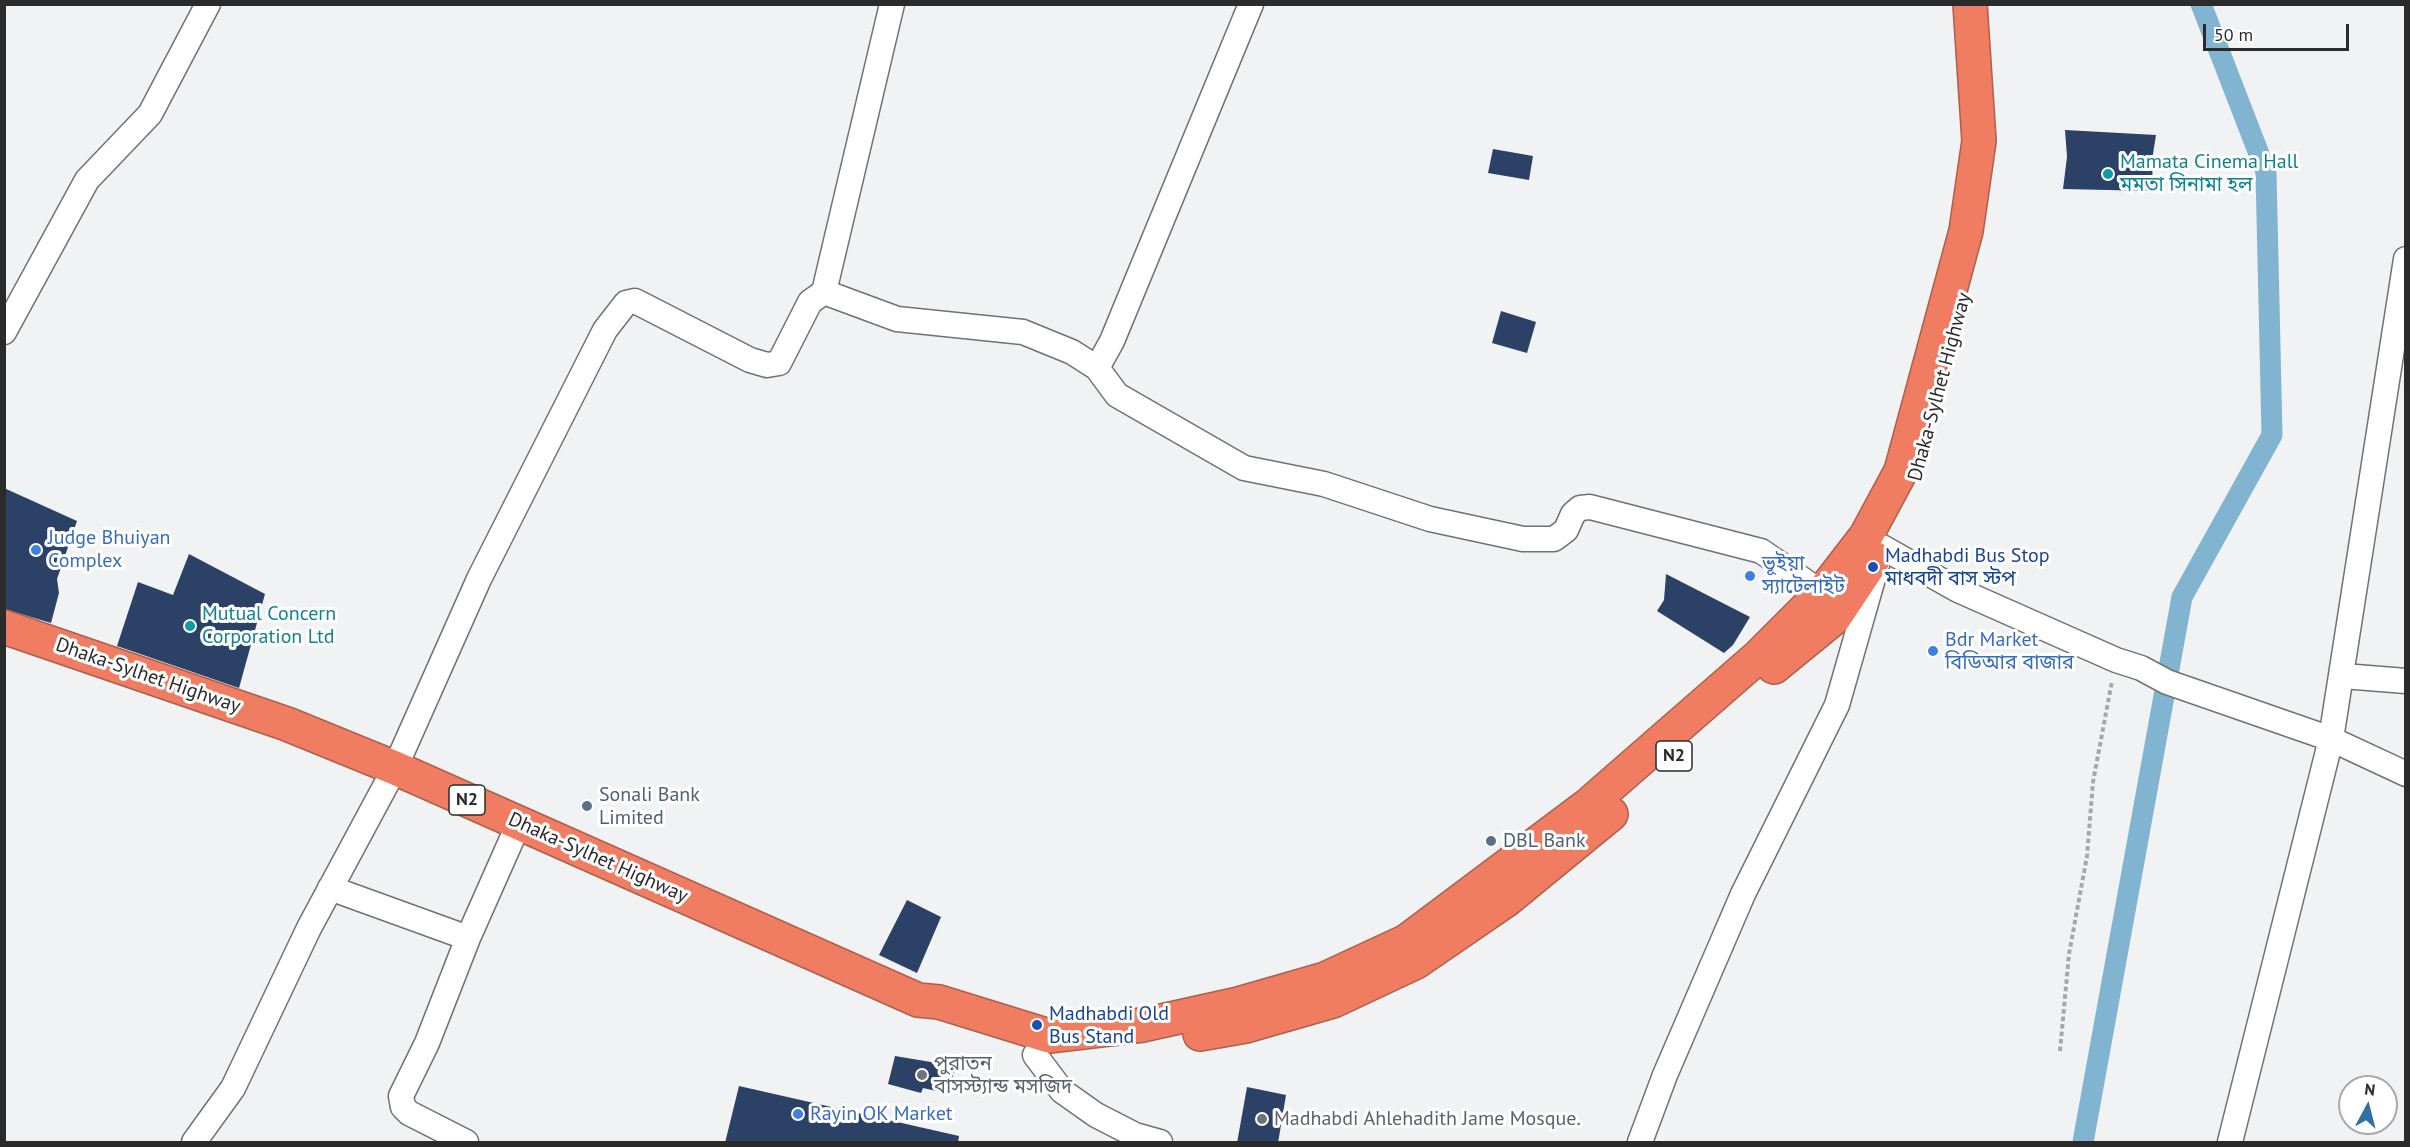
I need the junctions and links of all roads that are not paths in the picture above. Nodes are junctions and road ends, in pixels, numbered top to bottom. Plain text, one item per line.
1 (208, 4) edge
2 (892, 4) edge
3 (1251, 4) edge
4 (1970, 4) edge
5 (1988, 4) edge
6 (2406, 259) edge
7 (824, 292) junction
8 (4, 332) edge
9 (1096, 368) junction
10 (1882, 547) junction
11 (1822, 592) junction
12 (4, 627) edge
13 (2343, 676) junction
14 (2406, 681) edge
15 (2331, 739) junction
16 (395, 768) junction
17 (2406, 774) edge
18 (519, 823) junction
19 (330, 888) junction
20 (468, 938) junction
21 (918, 1000) junction
22 (1035, 1055) junction
23 (1135, 1139) edge
24 (194, 1143) edge
25 (466, 1143) edge
26 (1161, 1143) edge
27 (1640, 1143) edge
28 (2230, 1143) edge

1 - 8 street
2 - 7 street
3 - 9 street
4 - 11 highway, Dhaka-Sylhet Highway / N2
5 - 10 highway, Dhaka-Sylhet Highway / N2
6 - 13 street
7 - 9 street
7 - 16 street
9 - 11 street
10 - 15 street
10 - 22 highway, Dhaka-Sylhet Highway / N2
10 - 27 street
11 - 21 highway, Dhaka-Sylhet Highway / N2
12 - 16 highway, Dhaka-Sylhet Highway / N2
13 - 14 street
13 - 15 street
15 - 17 street
15 - 28 street
16 - 18 highway, Dhaka-Sylhet Highway / N2
16 - 19 street
18 - 20 street
18 - 21 highway, Dhaka-Sylhet Highway / N2
19 - 20 street
19 - 24 street
20 - 25 street
21 - 22 highway, Dhaka-Sylhet Highway / N2
22 - 23 street
23 - 26 street

